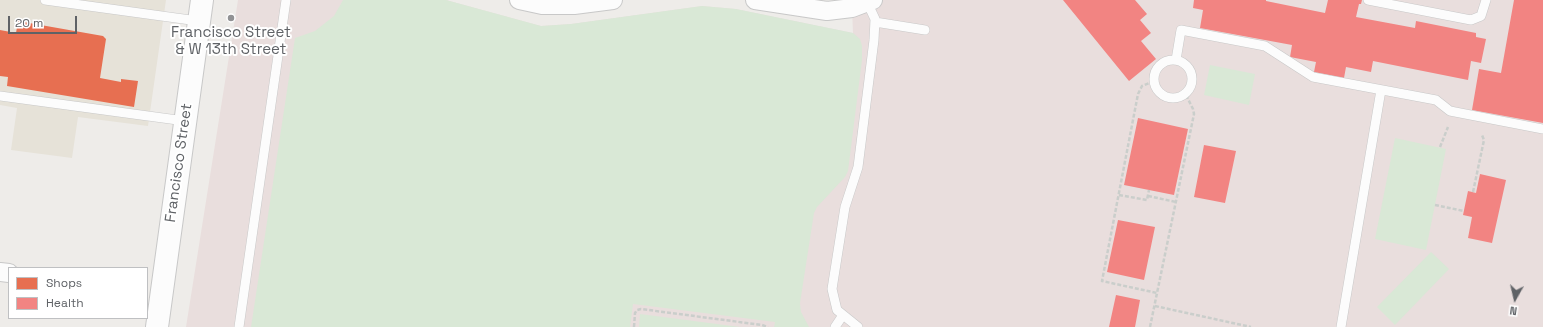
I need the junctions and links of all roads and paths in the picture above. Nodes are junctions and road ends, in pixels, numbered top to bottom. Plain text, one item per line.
1 (45, 0) edge
2 (202, 0) edge
3 (286, 0) edge
4 (519, 0) edge
5 (613, 0) edge
6 (755, 0) edge
7 (1368, 0) edge
8 (1486, 0) edge
9 (870, 1) edge
10 (198, 21) junction
11 (875, 22) junction
12 (925, 30) dead end
13 (1176, 60) junction
14 (1154, 82) junction
15 (1381, 90) junction
16 (1185, 93) junction
17 (0, 96) edge
18 (1452, 113) junction
19 (185, 122) junction
20 (1543, 129) edge
21 (1440, 148) dead end
22 (1149, 190) dead end
23 (1473, 192) dead end
24 (1119, 194) junction
25 (1148, 196) junction
26 (1176, 202) junction
27 (1435, 205) dead end
28 (1464, 211) dead end
29 (1157, 292) junction
30 (154, 293) edge
31 (1155, 306) junction
32 (843, 315) junction
33 (157, 327) edge
34 (239, 327) edge
35 (634, 327) edge
36 (768, 327) edge
37 (835, 327) edge
38 (858, 327) edge
39 (1150, 327) edge
40 (1251, 327) edge
41 (1341, 327) edge

1 - 10 lane
2 - 10 street, Francisco Street
3 - 34 lane
4 - 5 street
6 - 9 street
7 - 8 lane
9 - 11 lane
10 - 19 street, Francisco Street
11 - 12 lane
11 - 32 lane
13 - 14 lane
13 - 15 lane
13 - 16 lane
14 - 16 lane
14 - 24 path
15 - 18 lane
15 - 41 lane
16 - 26 path
17 - 19 lane
18 - 20 lane
18 - 21 path
18 - 23 path
19 - 30 street, Francisco Street
22 - 25 path
24 - 25 path
24 - 29 path
25 - 26 path
26 - 29 path
27 - 28 path
29 - 31 path
30 - 33 street, Francisco Street
31 - 39 path
31 - 40 path
32 - 37 lane
32 - 38 lane
35 - 36 path

